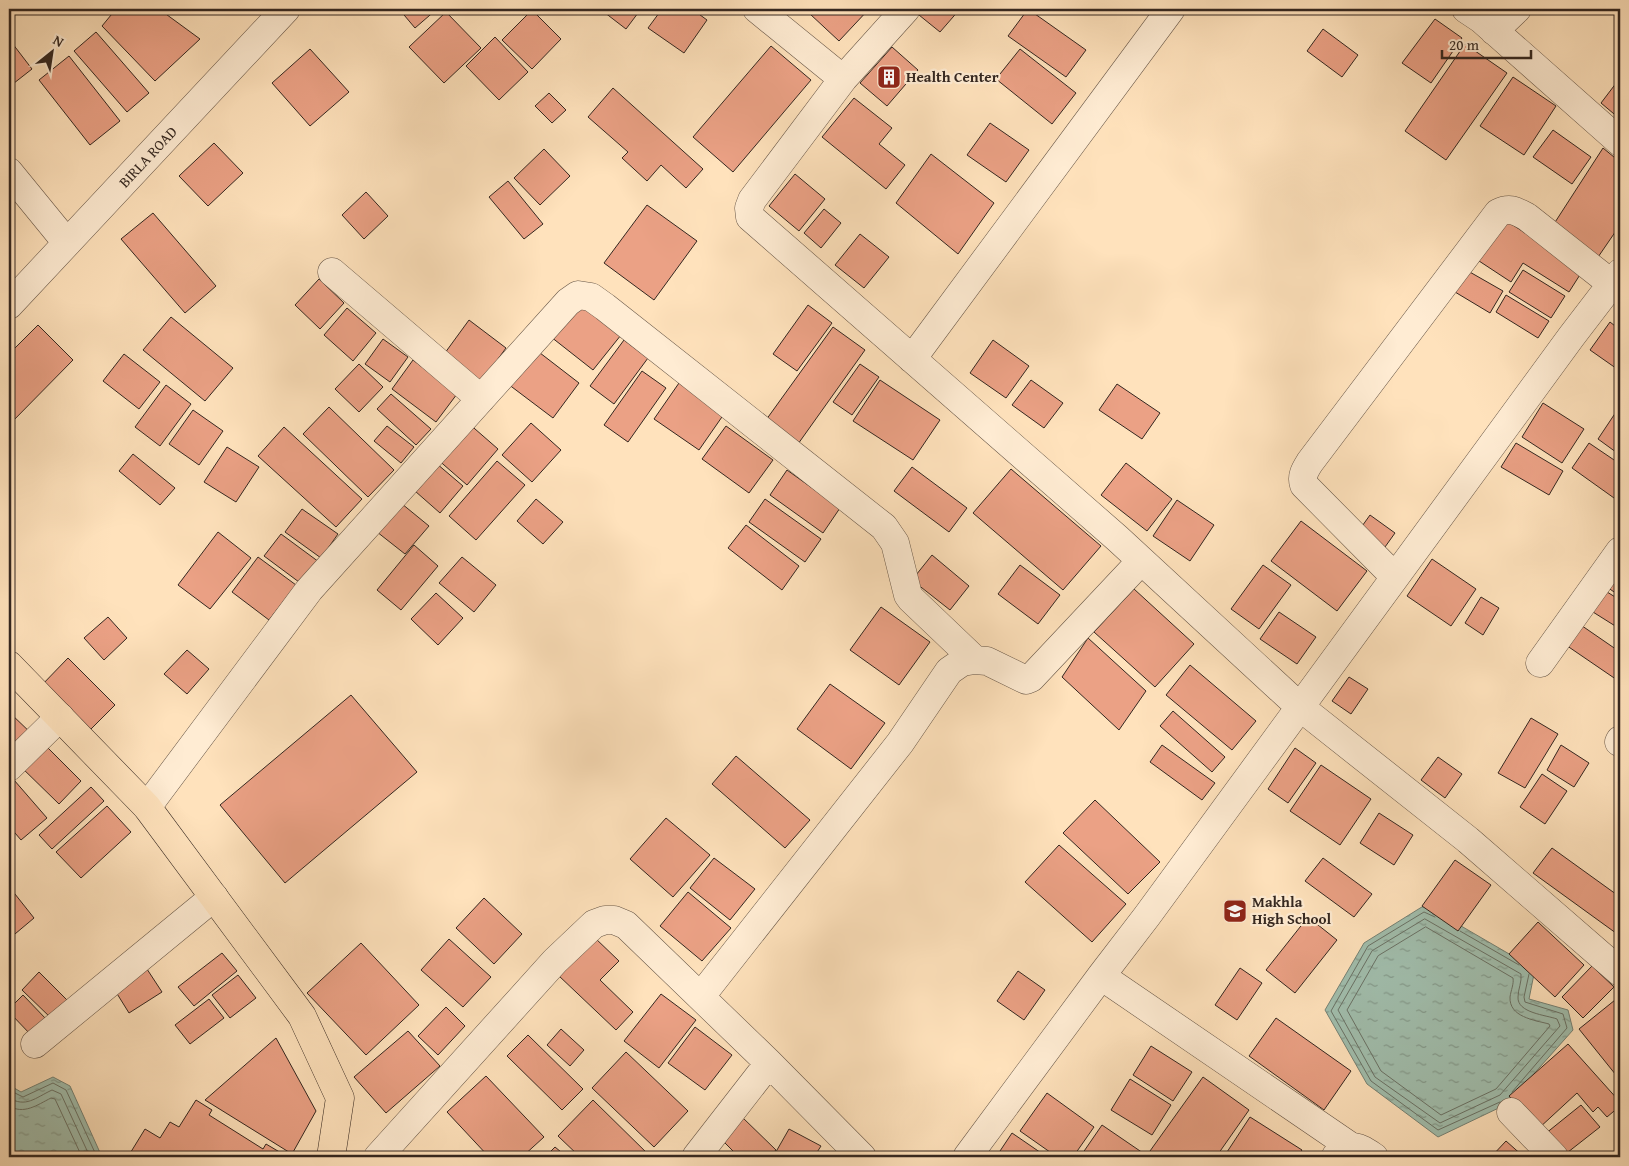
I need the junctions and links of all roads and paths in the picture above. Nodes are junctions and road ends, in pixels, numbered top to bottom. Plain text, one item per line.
1 (286, 9) edge
2 (757, 9) edge
3 (906, 9) edge
4 (1171, 9) edge
5 (1466, 9) edge
6 (1517, 9) edge
7 (1494, 31) junction
8 (843, 78) junction
9 (1620, 142) edge
10 (9, 172) edge
11 (67, 243) junction
12 (332, 272) dead end
13 (1616, 279) edge
14 (9, 305) edge
15 (912, 359) junction
16 (481, 398) junction
17 (1620, 551) edge
18 (1141, 561) junction
19 (1395, 577) junction
20 (975, 660) junction
21 (1540, 663) dead end
22 (9, 664) edge
23 (1300, 707) junction
24 (60, 717) junction
25 (9, 767) edge
26 (147, 807) junction
27 (214, 897) junction
28 (1620, 972) edge
29 (1101, 976) junction
30 (701, 996) junction
31 (35, 1044) dead end
32 (769, 1063) junction
33 (1511, 1112) dead end
34 (1342, 1152) edge
35 (330, 1157) edge
36 (378, 1157) edge
37 (696, 1157) edge
38 (862, 1157) edge
39 (967, 1157) edge
40 (1374, 1157) edge
41 (1554, 1157) edge

1 - 11 street, BIRLA ROAD
2 - 8 street
3 - 8 street
4 - 15 street
5 - 7 street
6 - 7 street
7 - 9 street
8 - 15 street
10 - 11 street
11 - 14 street, BIRLA ROAD
12 - 16 street
13 - 19 street
13 - 19 street
15 - 18 street
16 - 20 street
16 - 26 street
17 - 21 street
18 - 20 street
18 - 23 street
19 - 23 street
20 - 30 street
22 - 24 main road
23 - 28 street
23 - 29 street
24 - 25 street
24 - 26 main road
26 - 27 main road
27 - 31 street
27 - 35 main road
29 - 34 street
29 - 39 street
30 - 32 street
30 - 36 street
32 - 37 street
32 - 38 street
33 - 41 street
34 - 40 street

